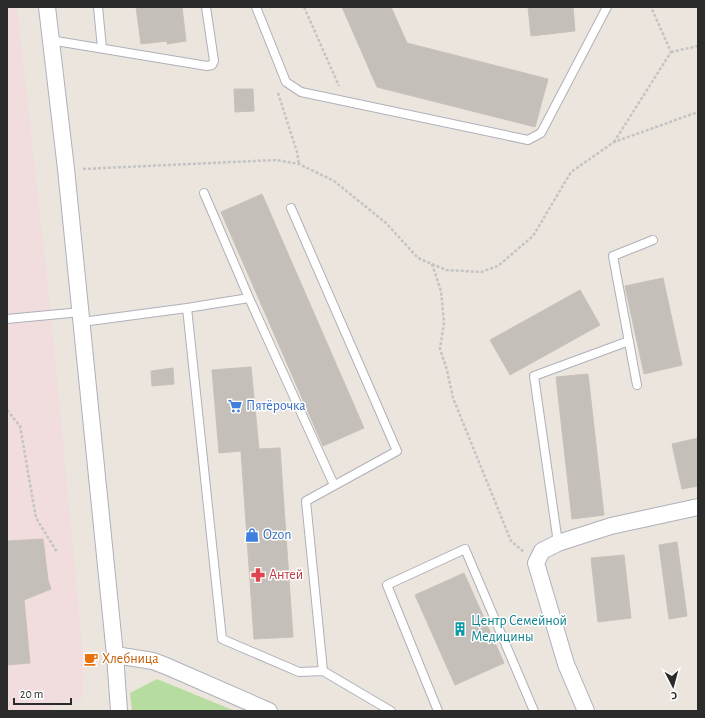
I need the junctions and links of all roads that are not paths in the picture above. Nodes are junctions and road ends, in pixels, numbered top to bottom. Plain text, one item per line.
1 (47, 7) edge
2 (98, 7) edge
3 (206, 7) edge
4 (256, 7) edge
5 (607, 7) edge
6 (50, 40) junction
7 (102, 48) junction
8 (204, 193) dead end
9 (291, 208) dead end
10 (653, 240) dead end
11 (250, 298) junction
12 (187, 308) junction
13 (81, 317) junction
14 (7, 319) edge
15 (629, 341) junction
16 (637, 385) dead end
17 (334, 485) junction
18 (698, 507) edge
19 (558, 543) junction
20 (115, 655) junction
21 (323, 671) junction
22 (119, 711) edge
23 (269, 711) edge
24 (391, 711) edge
25 (438, 711) edge
26 (534, 711) edge
27 (586, 711) edge

1 - 6 street
2 - 7 lane
3 - 7 lane
4 - 5 lane
6 - 7 lane
6 - 13 street
8 - 11 lane
9 - 17 lane
10 - 15 lane
11 - 12 lane
11 - 17 lane
12 - 13 lane
12 - 21 lane
13 - 14 lane
13 - 20 street
15 - 16 lane
15 - 19 lane
17 - 21 lane
18 - 19 street
19 - 27 street
20 - 22 street
20 - 23 street
21 - 24 lane
25 - 26 lane

